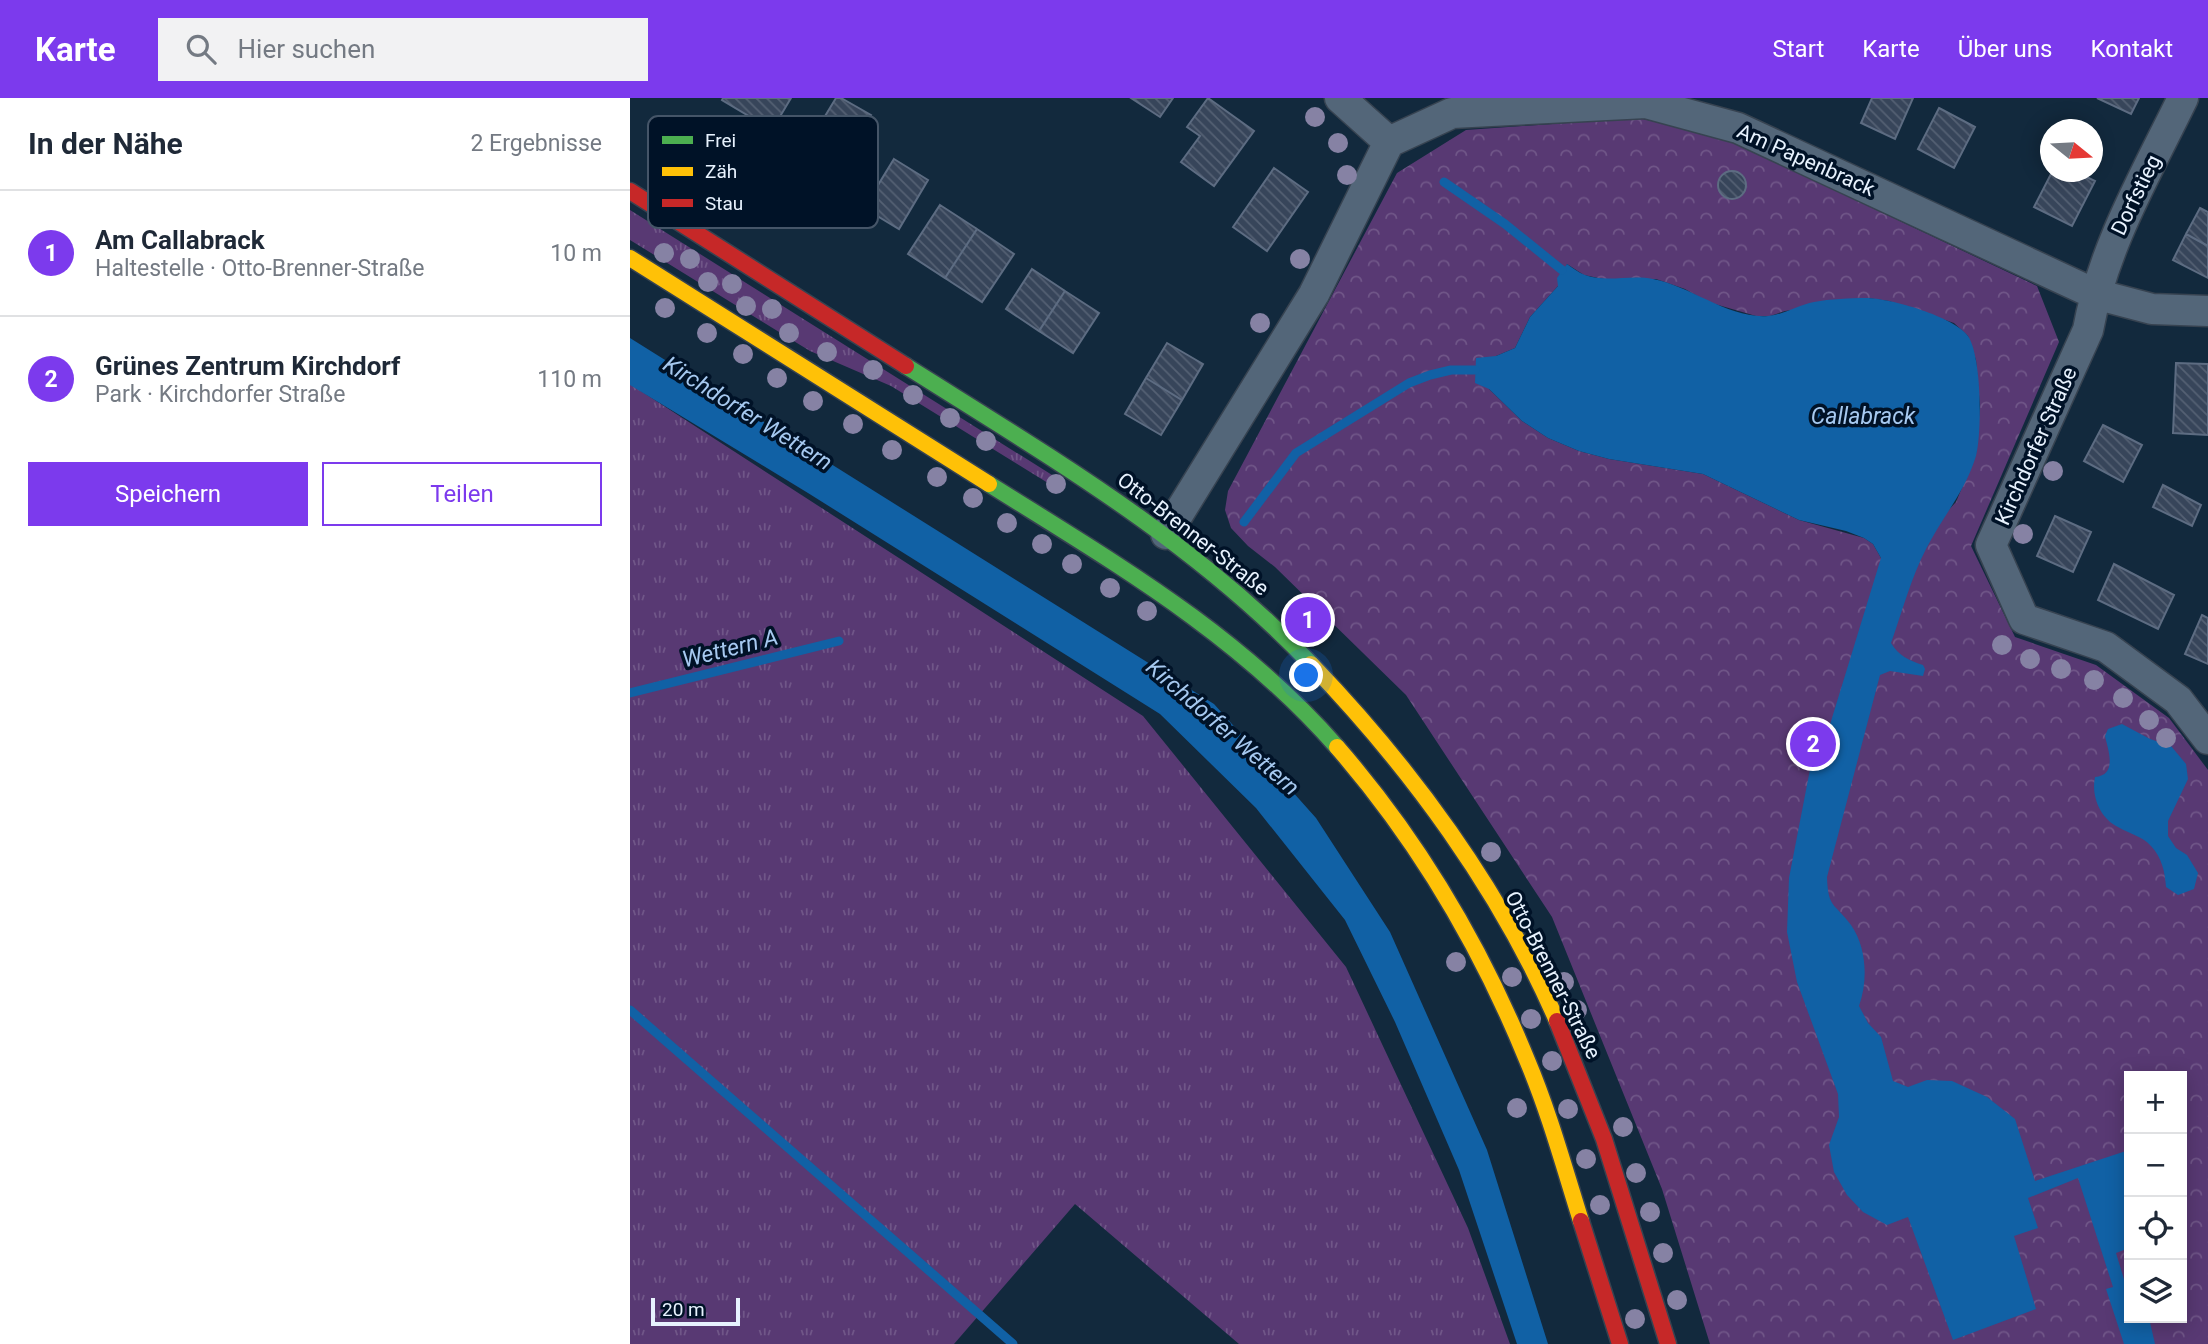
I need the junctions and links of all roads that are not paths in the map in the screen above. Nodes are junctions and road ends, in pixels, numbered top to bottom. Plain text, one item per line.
1 (1340, 98) edge
2 (2183, 98) edge
3 (1389, 142) junction
4 (630, 191) edge
5 (648, 202) edge
6 (688, 228) edge
7 (630, 258) edge
8 (2095, 294) junction
9 (2208, 311) edge
10 (1162, 540) junction
11 (2208, 739) edge
12 (1620, 1344) edge
13 (1668, 1344) edge

1 - 3 street
2 - 8 street, Dorfstieg
3 - 8 street, Am Papenbrack
3 - 10 street
4 - 5 main road, Otto-Brenner-Straße
6 - 10 main road, Otto-Brenner-Straße
7 - 12 main road
8 - 9 street, Am Papenbrack
8 - 11 street, Kirchdorfer Straße
10 - 13 main road, Otto-Brenner-Straße

